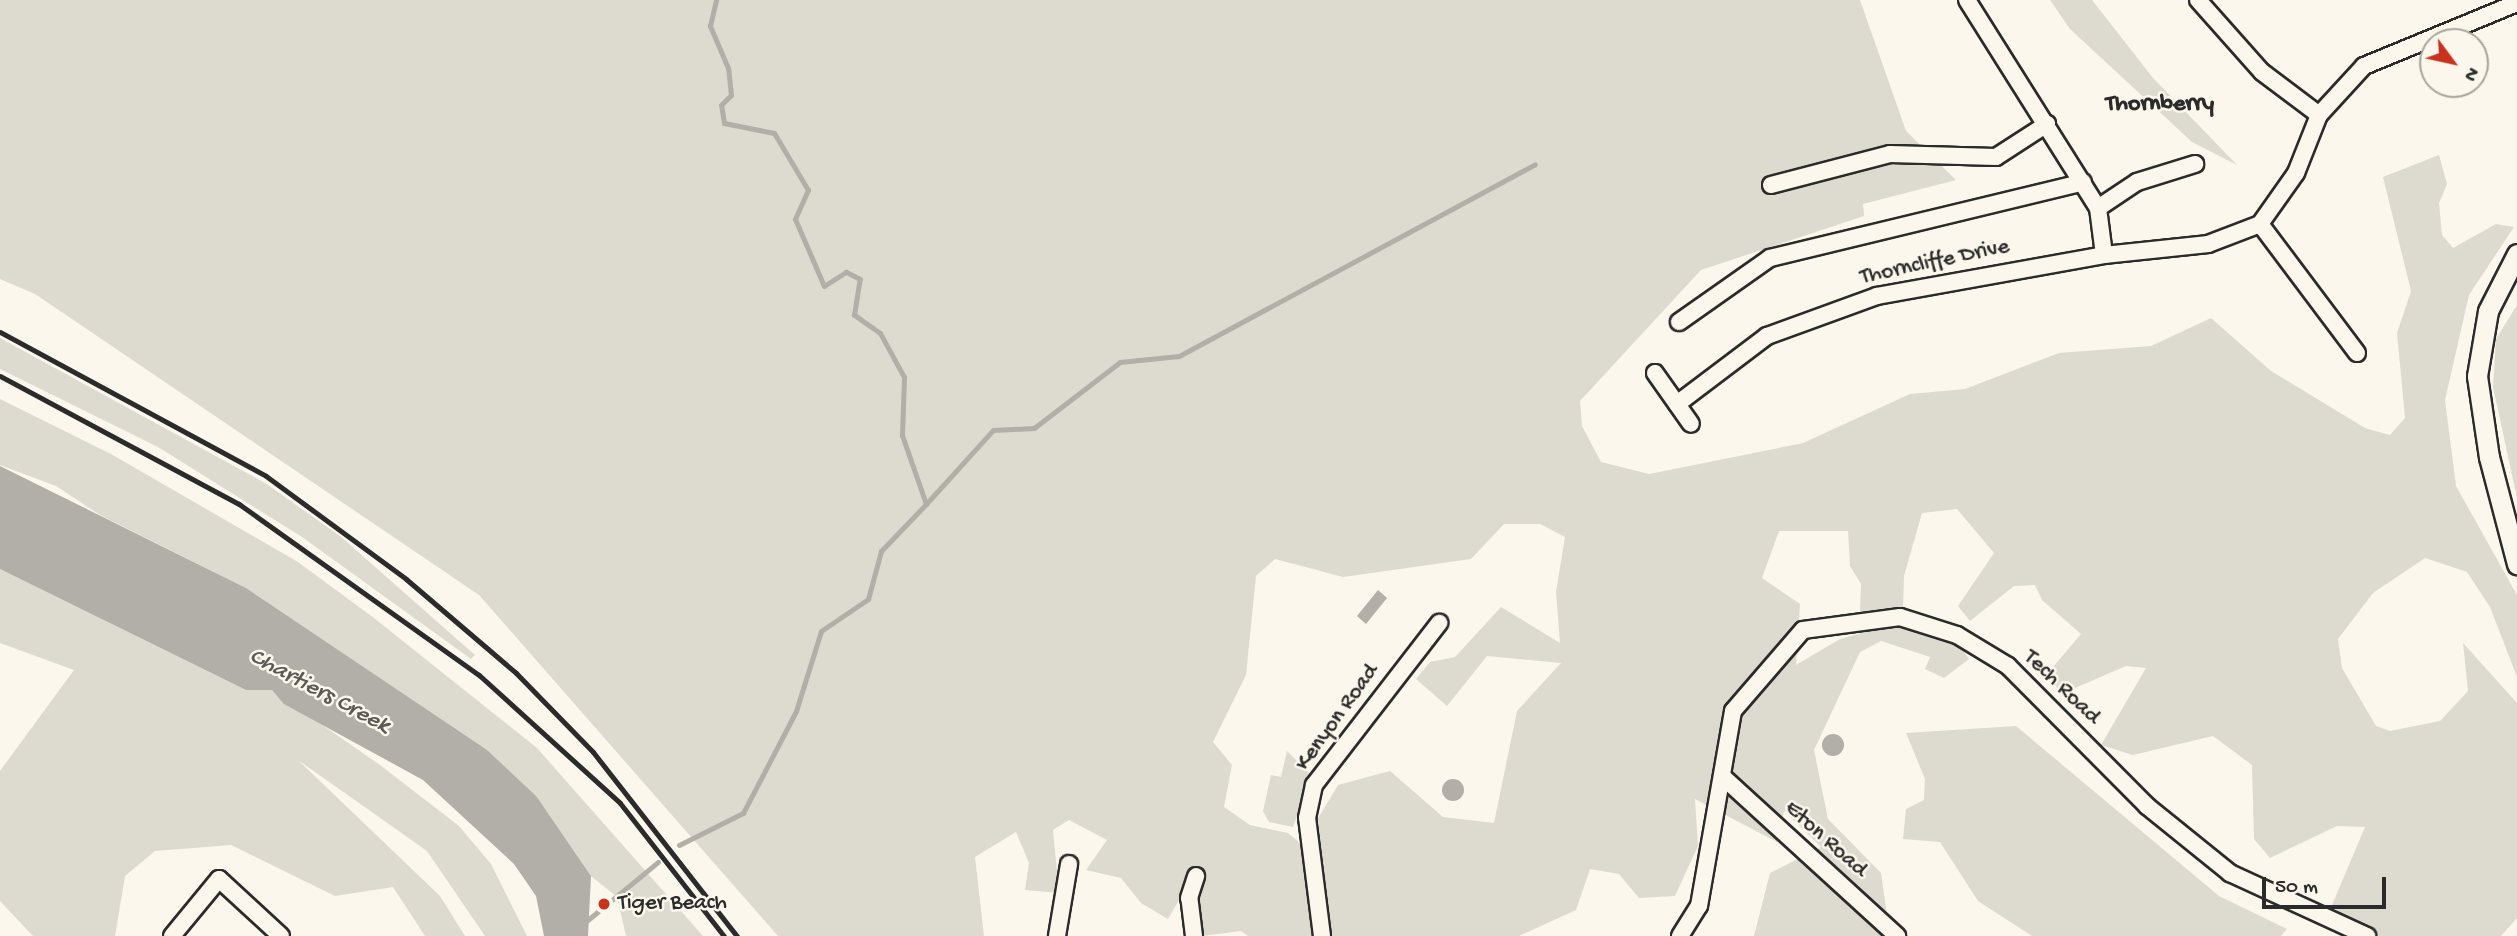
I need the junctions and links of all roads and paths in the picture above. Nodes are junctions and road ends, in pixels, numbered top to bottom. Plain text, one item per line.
1 (1967, 0) edge
2 (2198, 0) edge
3 (2517, 3) edge
4 (2319, 115) junction
5 (2047, 124) junction
6 (2195, 164) dead end
7 (2083, 182) junction
8 (1771, 185) dead end
9 (2098, 208) junction
10 (2260, 224) junction
11 (2517, 254) edge
12 (2104, 255) junction
13 (1679, 322) dead end
14 (2357, 353) dead end
15 (1655, 373) dead end
16 (1677, 404) junction
17 (1691, 424) dead end
18 (2517, 564) edge
19 (1439, 623) dead end
20 (1723, 777) junction
21 (1069, 864) dead end
22 (1196, 876) dead end
23 (172, 936) edge
24 (281, 936) edge
25 (1057, 936) edge
26 (1194, 936) edge
27 (1322, 936) edge
28 (1680, 936) edge
29 (1897, 936) edge
30 (2367, 936) edge

1 - 5 street
2 - 4 street
3 - 4 street
4 - 10 street
5 - 7 street
5 - 8 street
6 - 9 street
7 - 9 street
7 - 13 street
9 - 12 street
10 - 12 street, Thorncliffe Drive
10 - 14 street
11 - 18 street
12 - 16 street, Thorncliffe Drive
15 - 16 street
16 - 17 street
19 - 27 street, Kenyon Road
20 - 28 street, Tech Road
20 - 29 street, Eton Road
20 - 30 street, Tech Road
21 - 25 street
22 - 26 street
23 - 24 street

